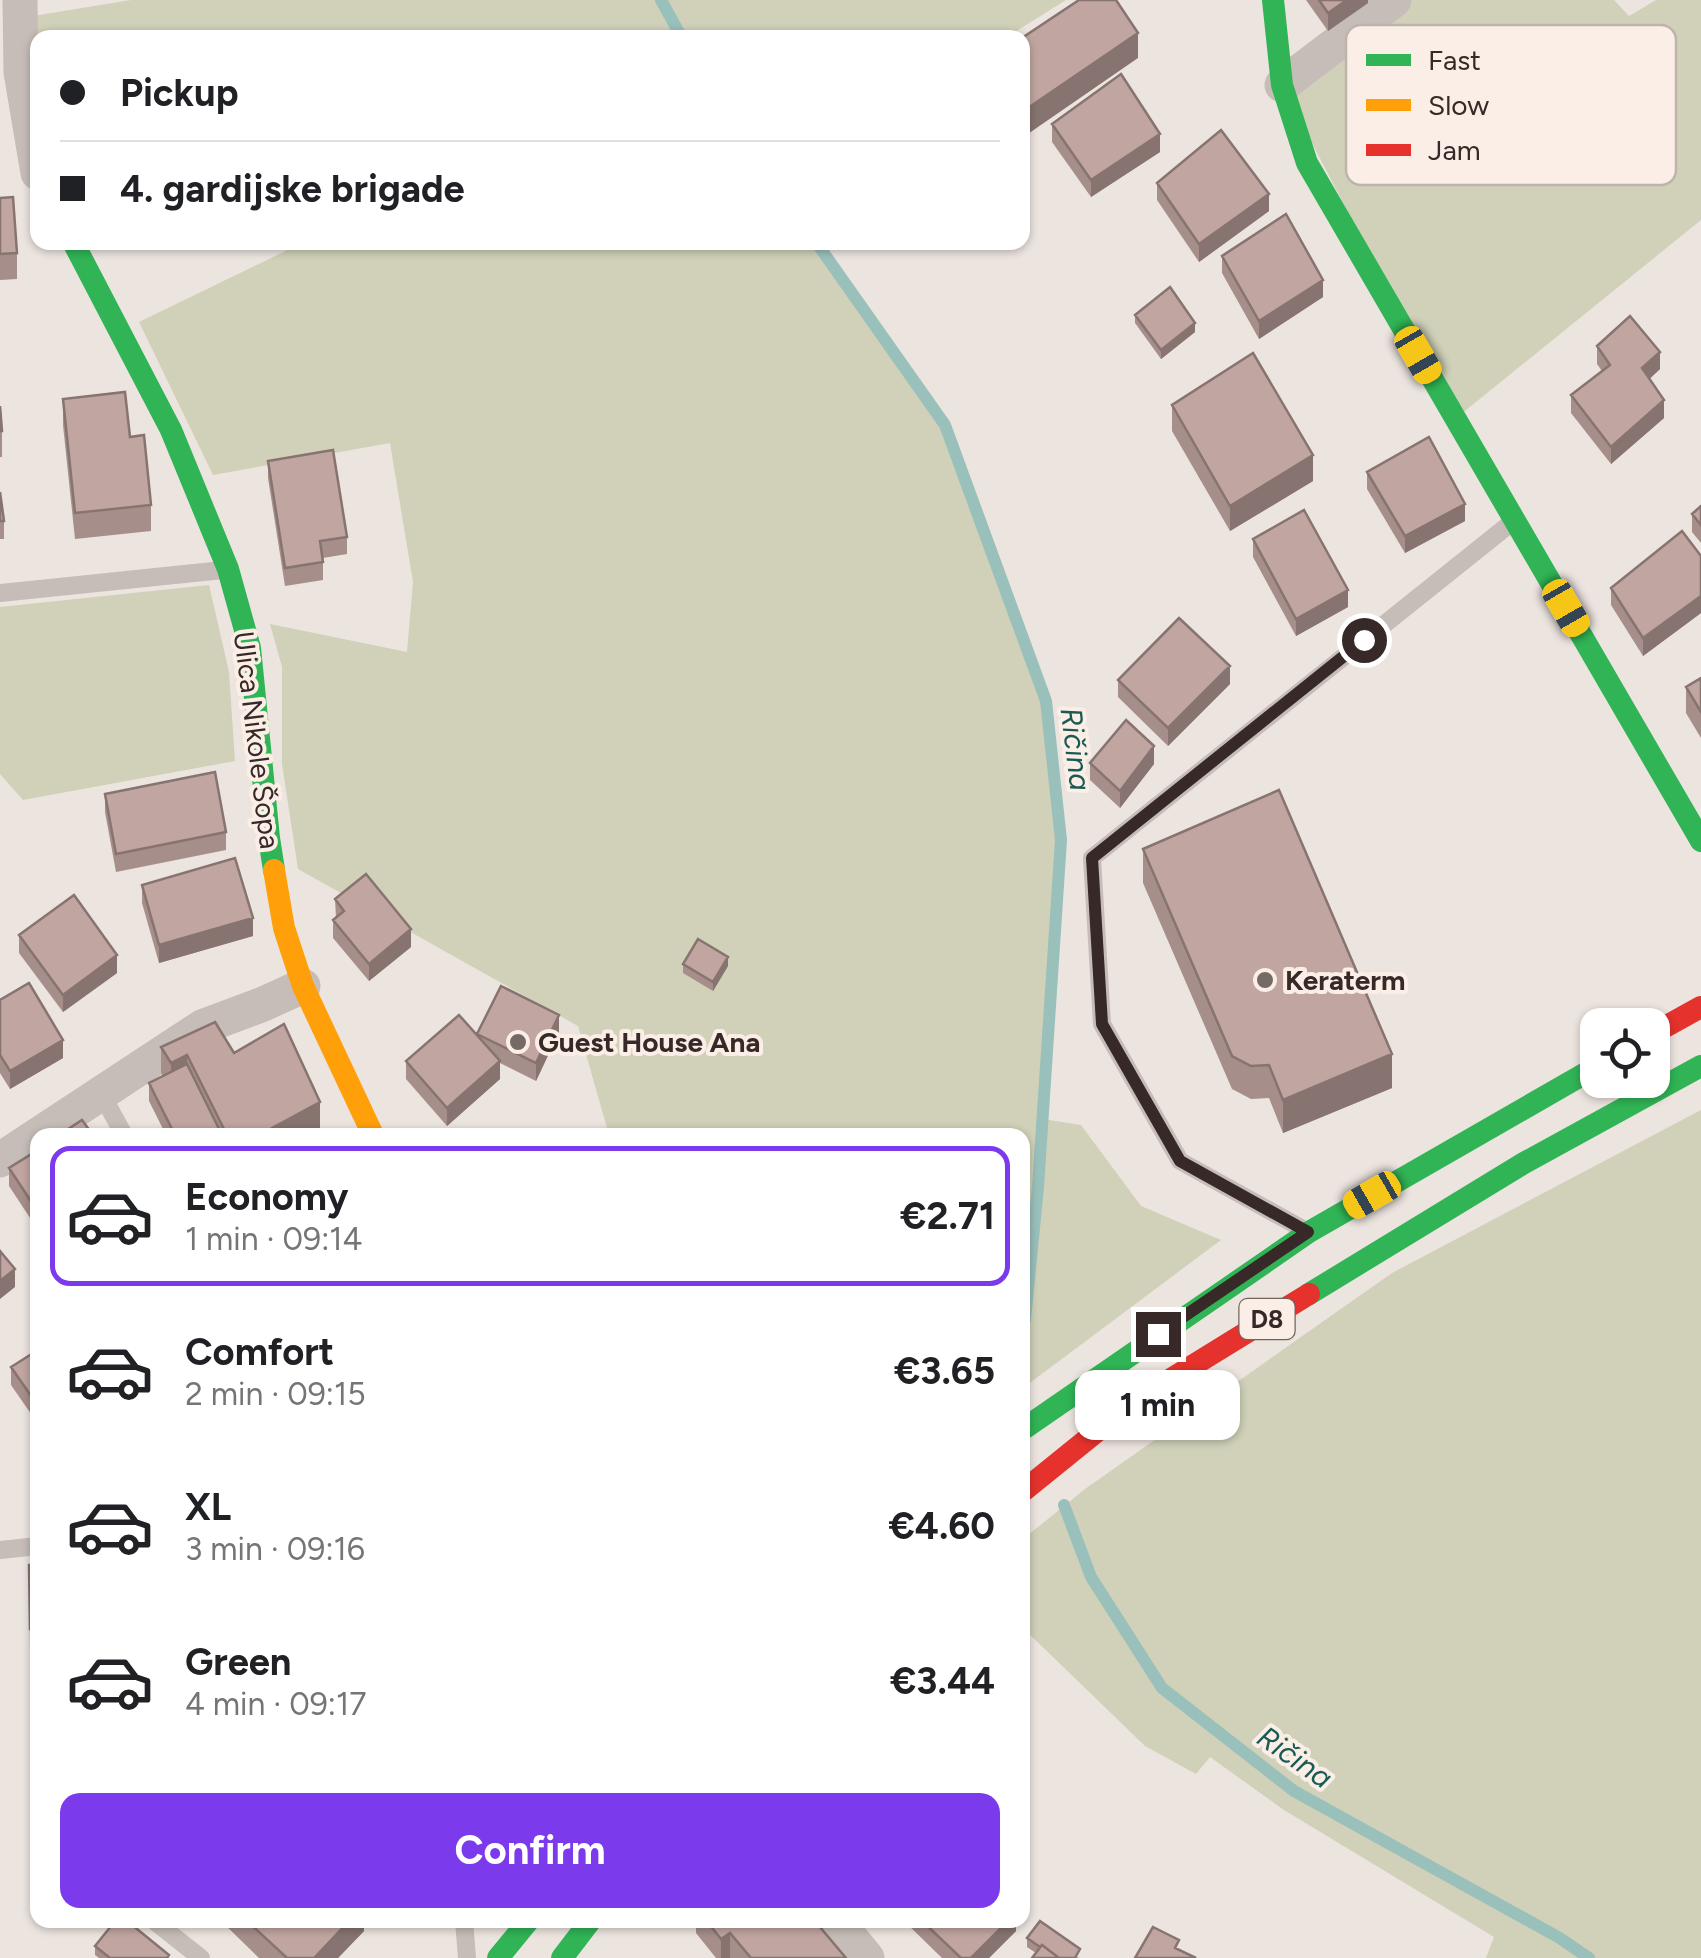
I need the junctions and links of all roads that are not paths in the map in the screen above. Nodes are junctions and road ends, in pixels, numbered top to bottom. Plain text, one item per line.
1 (20, 0) edge
2 (1273, 0) edge
3 (1394, 0) edge
4 (1361, 25) edge
5 (1346, 36) edge
6 (1282, 85) junction
7 (30, 125) edge
8 (77, 250) edge
9 (1516, 519) junction
10 (228, 569) junction
11 (0, 592) edge
12 (1701, 841) edge
13 (303, 986) junction
14 (1701, 1007) edge
15 (1670, 1024) edge
16 (1701, 1066) edge
17 (1580, 1076) edge
18 (101, 1093) junction
19 (48, 1128) edge
20 (120, 1128) edge
21 (369, 1128) edge
22 (30, 1140) edge
23 (0, 1160) edge
24 (1308, 1232) junction
25 (1030, 1424) edge
26 (1030, 1486) edge
27 (30, 1547) edge
28 (0, 1550) edge
29 (163, 1928) edge
30 (465, 1928) edge
31 (522, 1928) edge
32 (585, 1928) edge
33 (843, 1928) edge
34 (201, 1958) edge
35 (467, 1958) edge
36 (498, 1958) edge
37 (562, 1958) edge
38 (867, 1958) edge

1 - 7 street
2 - 6 street
3 - 4 street
5 - 6 street
6 - 9 street
8 - 10 street, Ulica Nikole Šopa
9 - 12 street
9 - 24 lane
10 - 11 lane
10 - 13 street, Ulica Nikole Šopa
13 - 18 street
13 - 21 street, Ulica Nikole Šopa
14 - 15 street
16 - 26 street, D8
17 - 24 street, D8
18 - 19 street
18 - 20 lane
22 - 23 street
24 - 25 street, D8
27 - 28 lane
29 - 34 lane
30 - 35 lane
31 - 36 street
32 - 37 street
33 - 38 street

